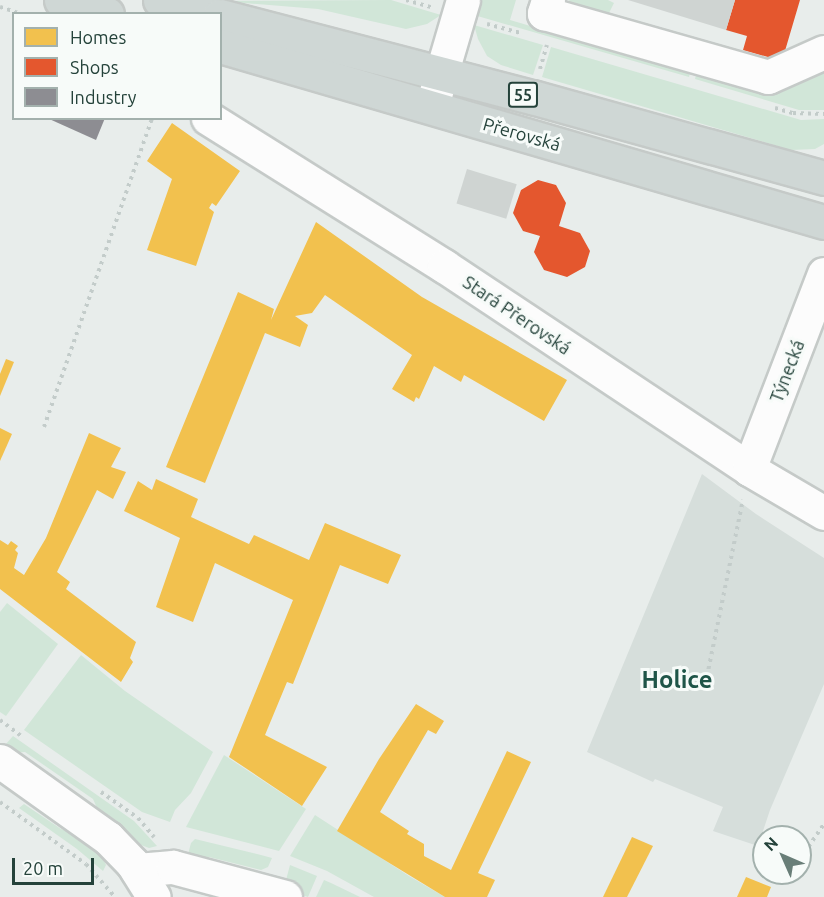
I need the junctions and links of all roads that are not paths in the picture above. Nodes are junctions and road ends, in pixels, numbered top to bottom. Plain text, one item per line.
1 (61, 0) edge
2 (160, 0) edge
3 (548, 0) edge
4 (449, 4) edge
5 (100, 12) edge
6 (202, 12) edge
7 (222, 17) edge
8 (222, 47) edge
9 (824, 52) edge
10 (441, 73) junction
11 (431, 108) junction
12 (211, 120) edge
13 (824, 178) edge
14 (824, 222) edge
15 (824, 274) edge
16 (749, 469) junction
17 (824, 513) edge
18 (0, 761) edge
19 (146, 884) edge
20 (285, 897) edge

1 - 5 main road
2 - 6 main road
3 - 9 street
4 - 10 street
7 - 10 main road, Přerovská / 55
8 - 11 main road, Přerovská / 55
10 - 11 street
10 - 13 main road, Přerovská / 55
11 - 14 main road, Přerovská / 55
12 - 16 street, Stará Přerovská
15 - 16 street, Týnecká
16 - 17 street, Stará Přerovská
18 - 19 street
19 - 20 street

